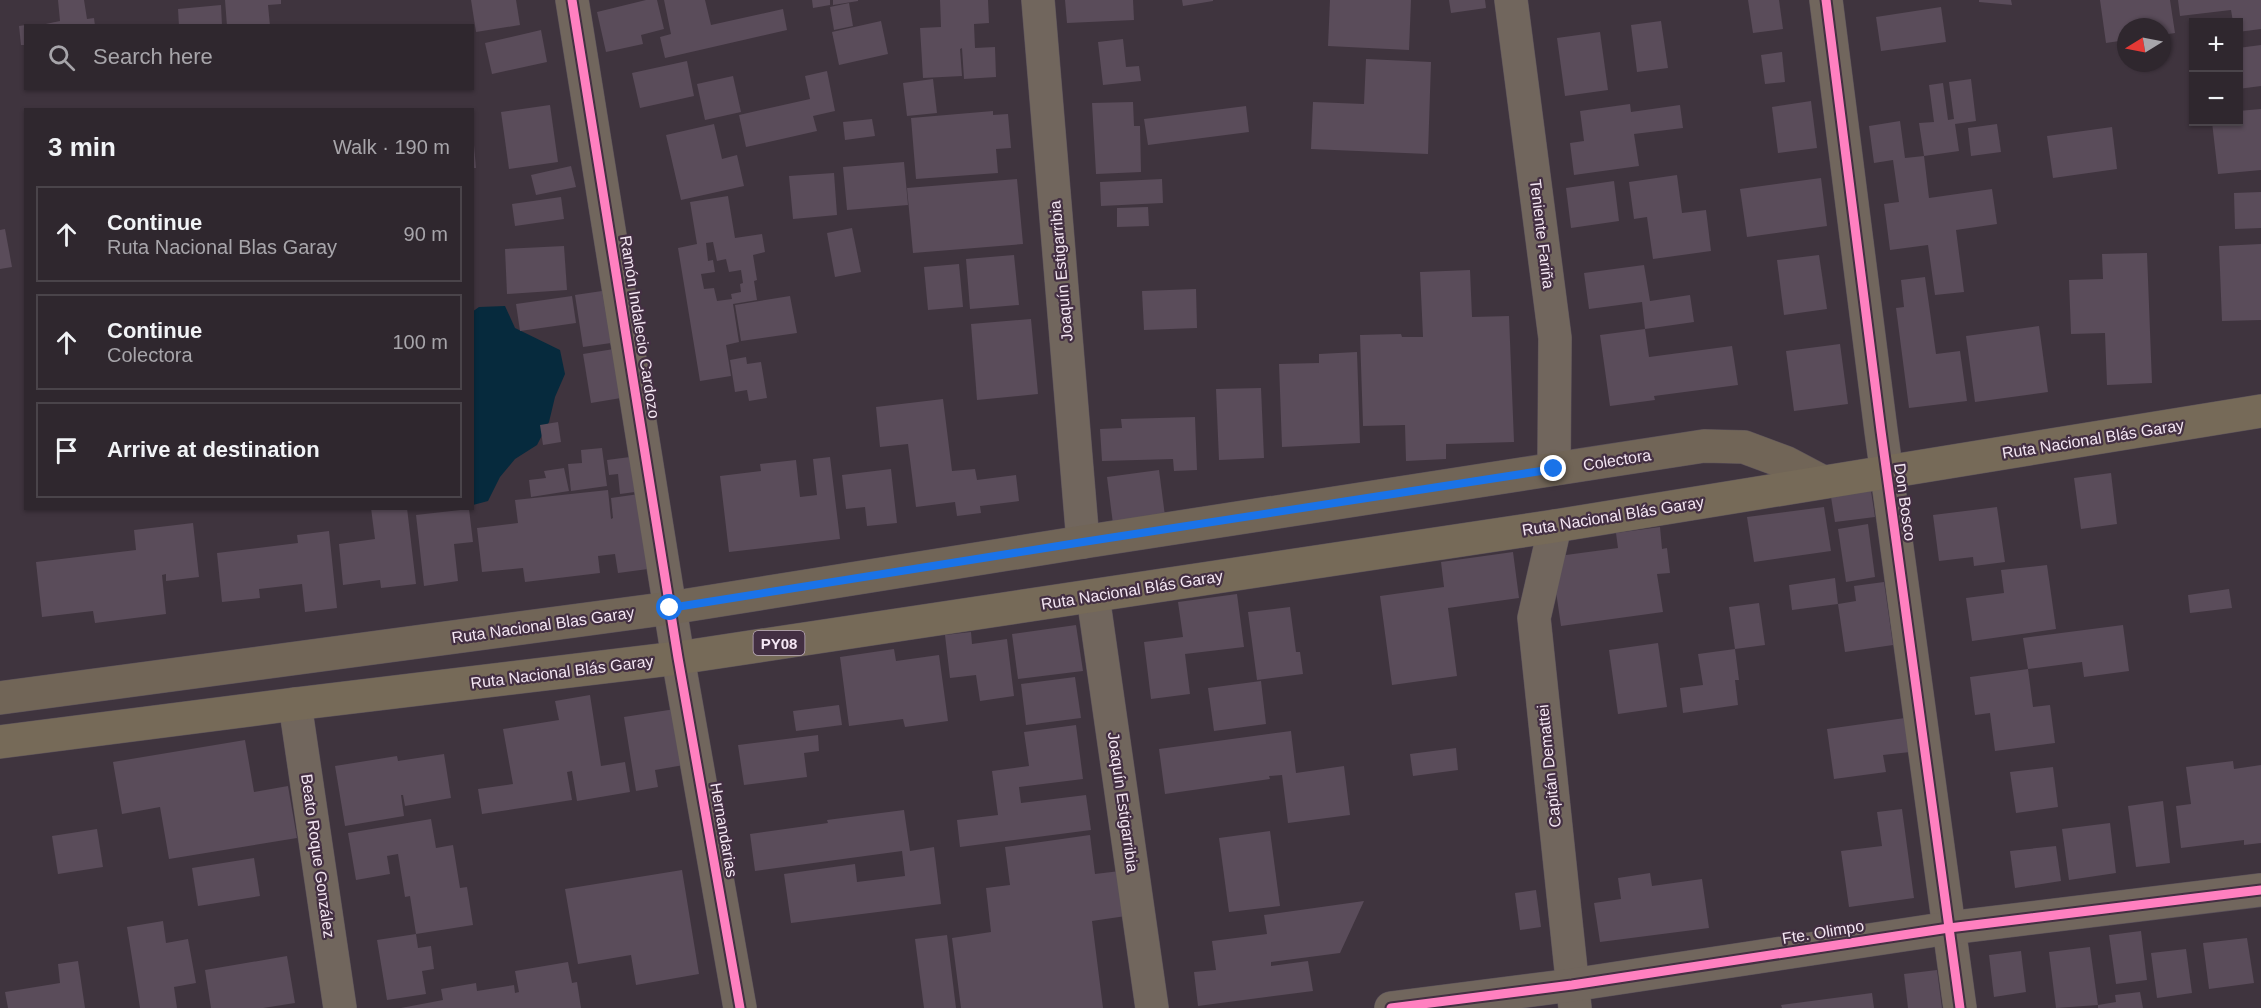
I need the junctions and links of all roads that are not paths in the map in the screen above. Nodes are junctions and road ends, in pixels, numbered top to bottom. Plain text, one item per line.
1 (572, 0) edge
2 (1038, 0) edge
3 (1511, 0) edge
4 (1826, 0) edge
5 (2261, 411) edge
6 (1554, 469) junction
7 (1886, 472) junction
8 (1823, 482) junction
9 (1555, 526) junction
10 (1083, 542) junction
11 (1094, 596) junction
12 (670, 608) junction
13 (678, 658) junction
14 (0, 698) edge
15 (295, 704) junction
16 (0, 742) edge
17 (2261, 891) edge
18 (1949, 928) junction
19 (1574, 996) edge
20 (340, 1008) edge
21 (740, 1008) edge
22 (1152, 1008) edge
23 (1391, 1008) edge
24 (1960, 1008) edge

1 - 12 street, Ramón Indalecio Cardozo
2 - 10 street, Joaquín Estigarribia
3 - 6 street, Teniente Fariña
4 - 7 street, Don Bosco
5 - 7 highway, Ruta Nacional Blás Garay / PY08
6 - 8 main road, Colectora
6 - 10 main road, Colectora
7 - 8 highway, Ruta Nacional Blás Garay / PY08
7 - 18 street, Don Bosco
8 - 9 highway, Ruta Nacional Blás Garay / PY08
9 - 11 highway, Ruta Nacional Blás Garay / PY08
9 - 19 street, Capitán Demattei
10 - 12 main road, Ruta Nacional Blas Garay
11 - 13 highway, Ruta Nacional Blás Garay / PY08
11 - 22 street, Joaquín Estigarribia
12 - 13 street, Ramón Indalecio Cardozo
12 - 14 main road, Ruta Nacional Blas Garay
13 - 15 highway, Ruta Nacional Blás Garay / PY08
13 - 21 street, Hernandarias
15 - 16 highway, Ruta Nacional Blás Garay / PY08
15 - 20 street, Beato Roque González
17 - 18 street, Fte. Olimpo
18 - 19 street, Fte. Olimpo
18 - 24 street, Don Bosco
19 - 23 street, Fte. Olimpo

